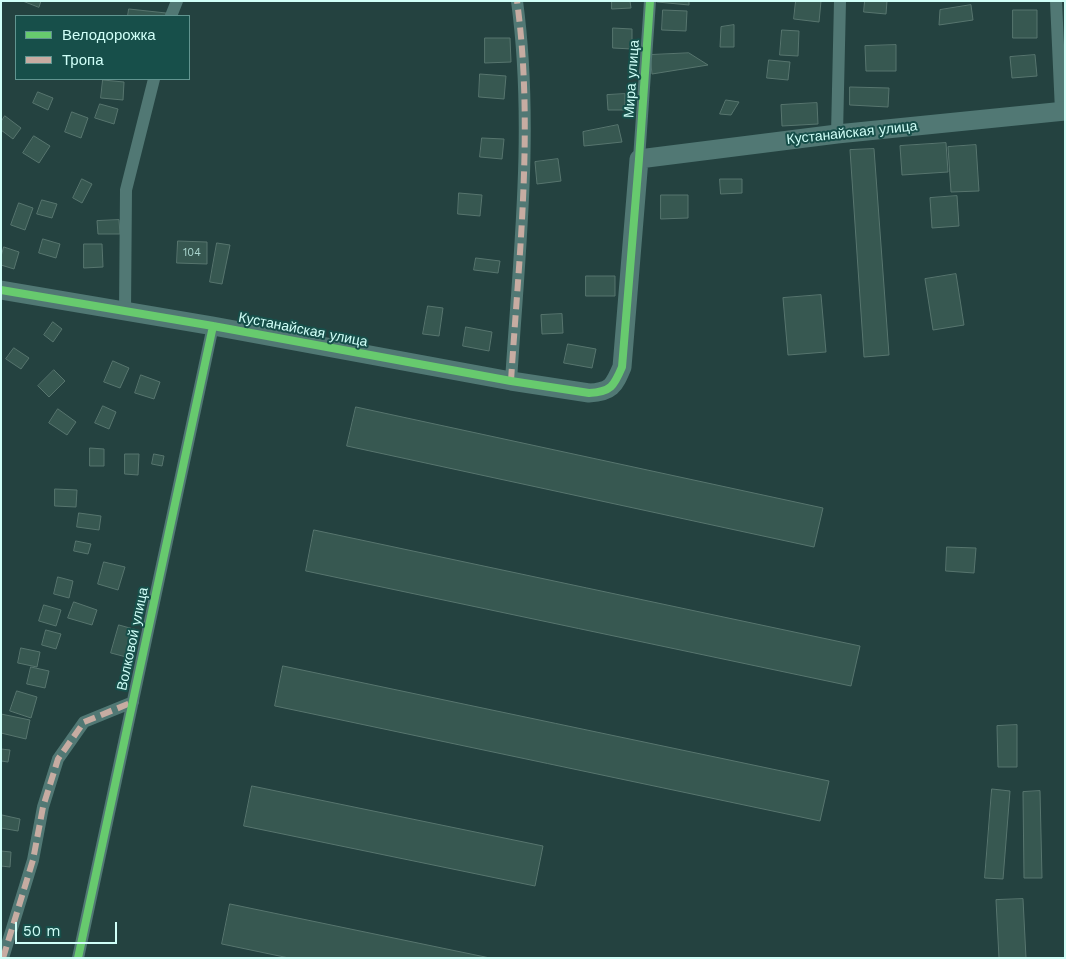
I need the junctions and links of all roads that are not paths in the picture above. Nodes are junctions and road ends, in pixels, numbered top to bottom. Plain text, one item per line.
1 (177, 1) edge
2 (517, 1) edge
3 (650, 1) edge
4 (840, 1) edge
5 (1056, 1) edge
6 (171, 15) edge
7 (154, 80) edge
8 (1063, 111) edge
9 (837, 134) junction
10 (639, 159) junction
11 (1, 290) edge
12 (125, 311) junction
13 (213, 326) junction
14 (511, 381) junction
15 (133, 702) junction
16 (3, 958) edge
17 (78, 958) edge

1 - 6 street
2 - 14 street
3 - 10 street, Мира улица
4 - 9 street
5 - 8 street
7 - 12 street
8 - 9 street, Кустанайская улица
9 - 10 street, Кустанайская улица
10 - 14 street, Кустанайская улица
11 - 12 street, Кустанайская улица
12 - 13 street, Кустанайская улица
13 - 14 street, Кустанайская улица
13 - 15 street, Волковой улица
15 - 16 street
15 - 17 street, Волковой улица

